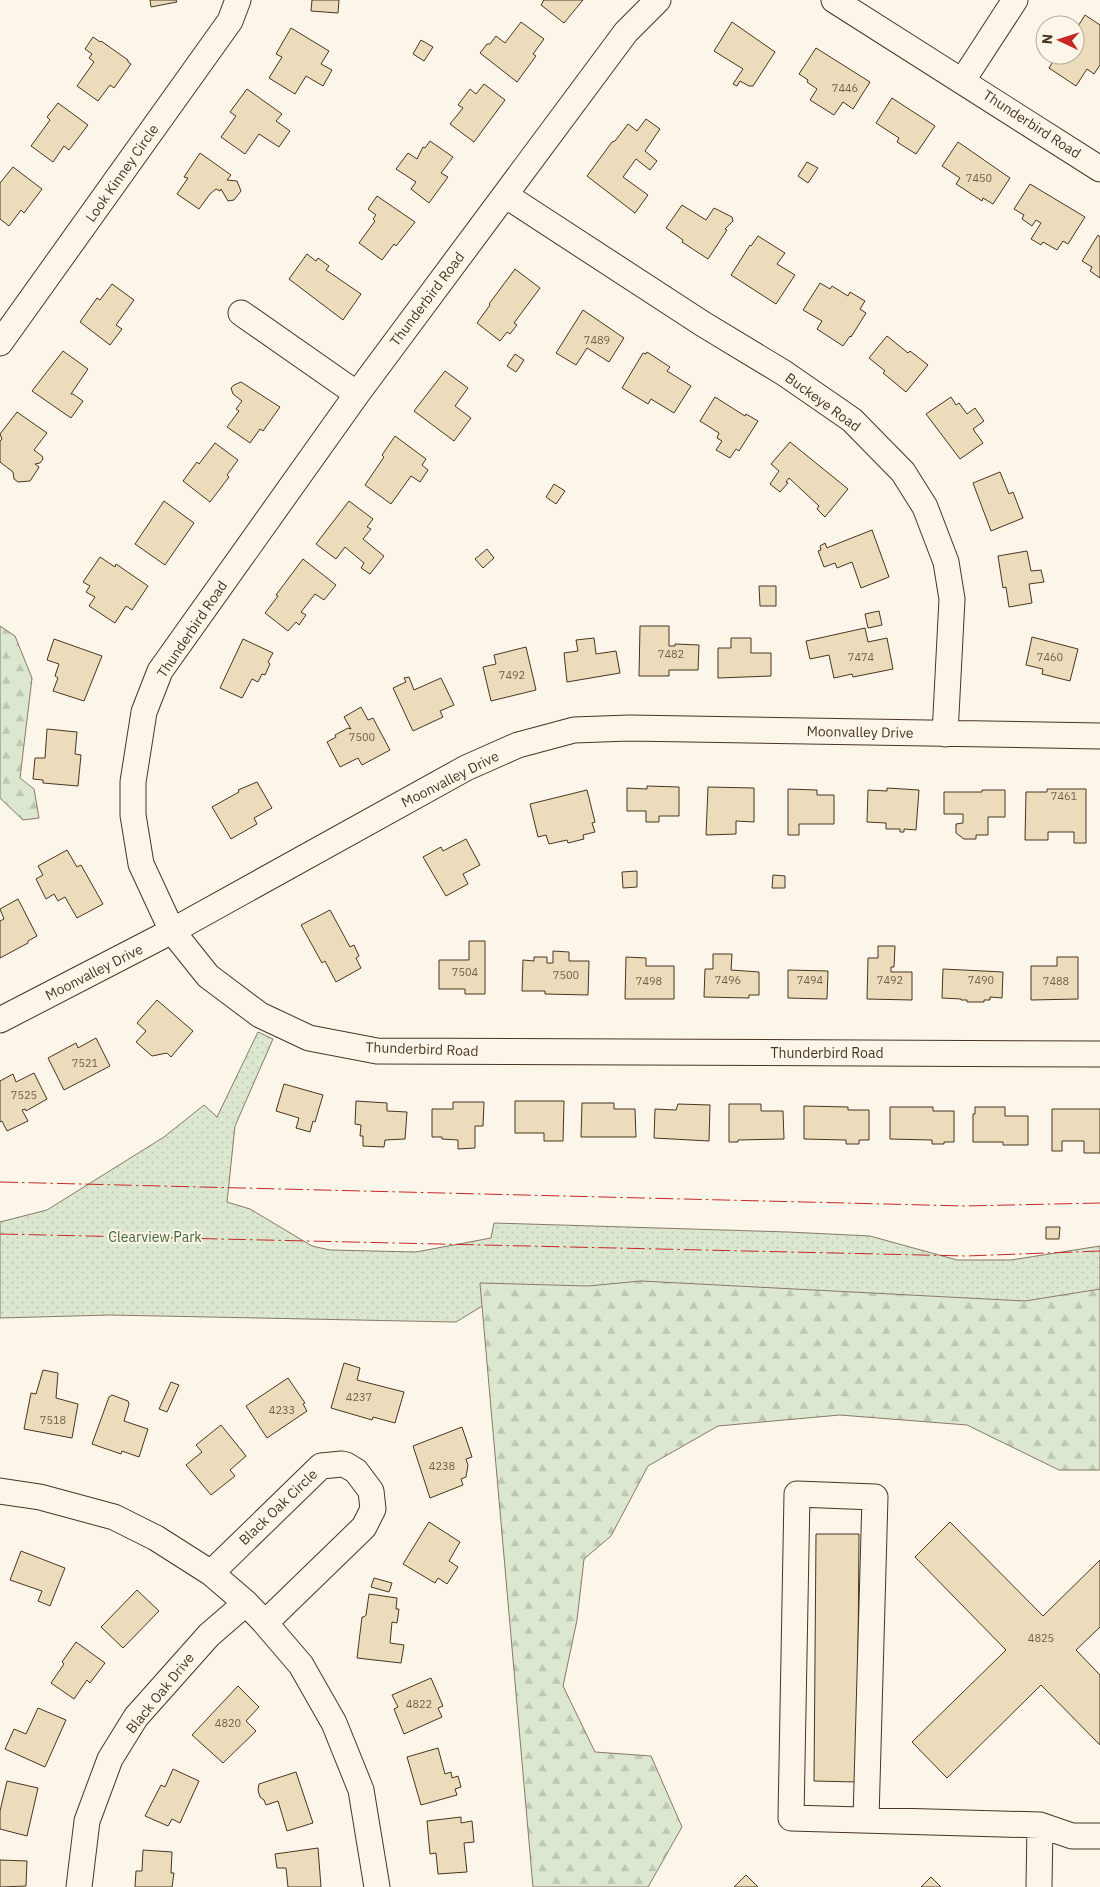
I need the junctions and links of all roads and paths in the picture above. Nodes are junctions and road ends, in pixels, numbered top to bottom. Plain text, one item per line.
1 (238, 0) edge
2 (658, 0) edge
3 (834, 0) edge
4 (1015, 0) edge
5 (963, 80) junction
6 (1100, 168) edge
7 (504, 195) junction
8 (241, 313) dead end
9 (0, 343) edge
10 (358, 394) junction
11 (945, 734) junction
12 (1100, 736) edge
13 (172, 931) junction
14 (0, 1020) edge
15 (1100, 1054) edge
16 (0, 1491) edge
17 (211, 1573) junction
18 (246, 1603) junction
19 (265, 1623) junction
20 (866, 1819) junction
21 (1040, 1825) junction
22 (1100, 1836) edge
23 (79, 1887) edge
24 (377, 1887) edge
25 (1039, 1887) edge

1 - 9 street, Look Kinney Circle
2 - 7 street, Thunderbird Road
3 - 5 street, Thunderbird Road
4 - 5 street
5 - 6 street, Thunderbird Road
7 - 10 street, Thunderbird Road
7 - 11 street, Buckeye Road
8 - 10 street
10 - 13 street, Thunderbird Road
11 - 12 street, Moonvalley Drive
11 - 13 street, Moonvalley Drive
13 - 14 street, Moonvalley Drive
13 - 15 street, Thunderbird Road
16 - 17 street
17 - 18 street
17 - 19 street, Black Oak Circle
18 - 19 street
18 - 23 street, Black Oak Drive
19 - 24 street
20 - 20 street
20 - 21 street
21 - 22 street
21 - 25 street

